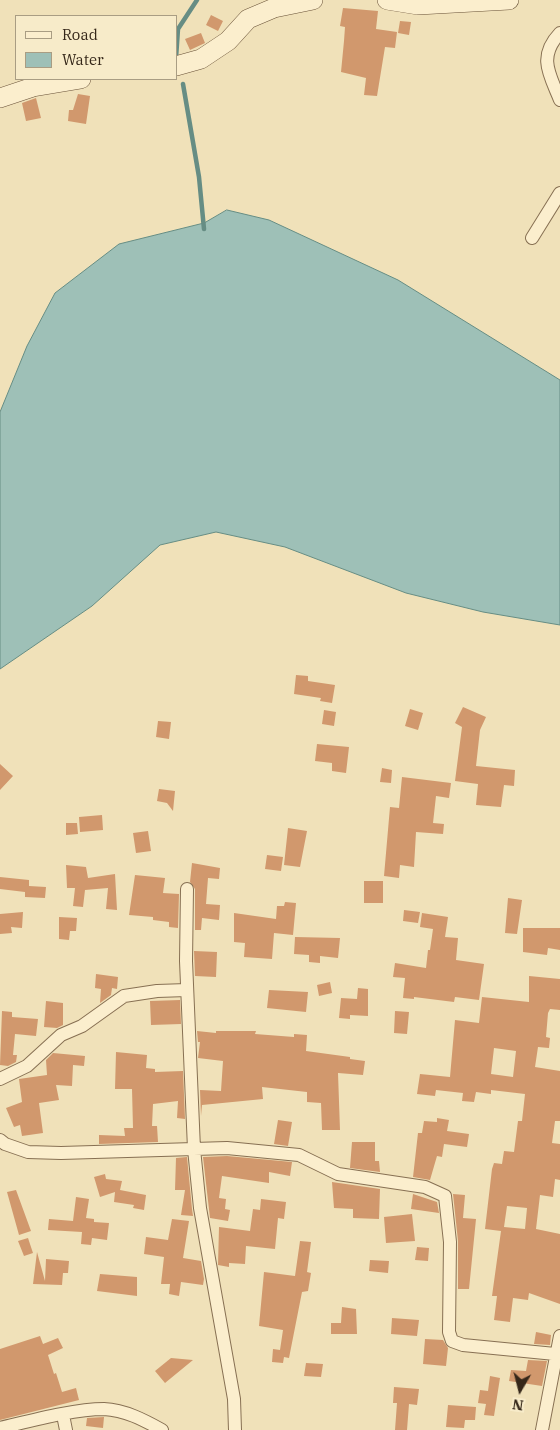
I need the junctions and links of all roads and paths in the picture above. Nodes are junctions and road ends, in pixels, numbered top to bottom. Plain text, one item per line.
1 (313, 0) edge
2 (387, 0) edge
3 (509, 0) edge
4 (560, 33) edge
5 (178, 65) edge
6 (75, 80) edge
7 (0, 98) edge
8 (560, 100) edge
9 (560, 193) edge
10 (532, 238) dead end
11 (187, 889) dead end
12 (187, 990) junction
13 (0, 1079) edge
14 (0, 1140) edge
15 (194, 1149) junction
16 (560, 1336) edge
17 (556, 1354) junction
18 (63, 1415) junction
19 (0, 1428) edge
20 (66, 1430) edge
21 (162, 1430) edge
22 (234, 1430) edge
23 (542, 1430) edge

1 - 5 street
2 - 3 street
4 - 8 street
6 - 7 street
9 - 10 street
11 - 12 street
12 - 13 street
12 - 15 street
14 - 15 street
15 - 17 street
15 - 22 street
16 - 17 street
17 - 23 street
18 - 19 street
18 - 20 street
18 - 21 street

